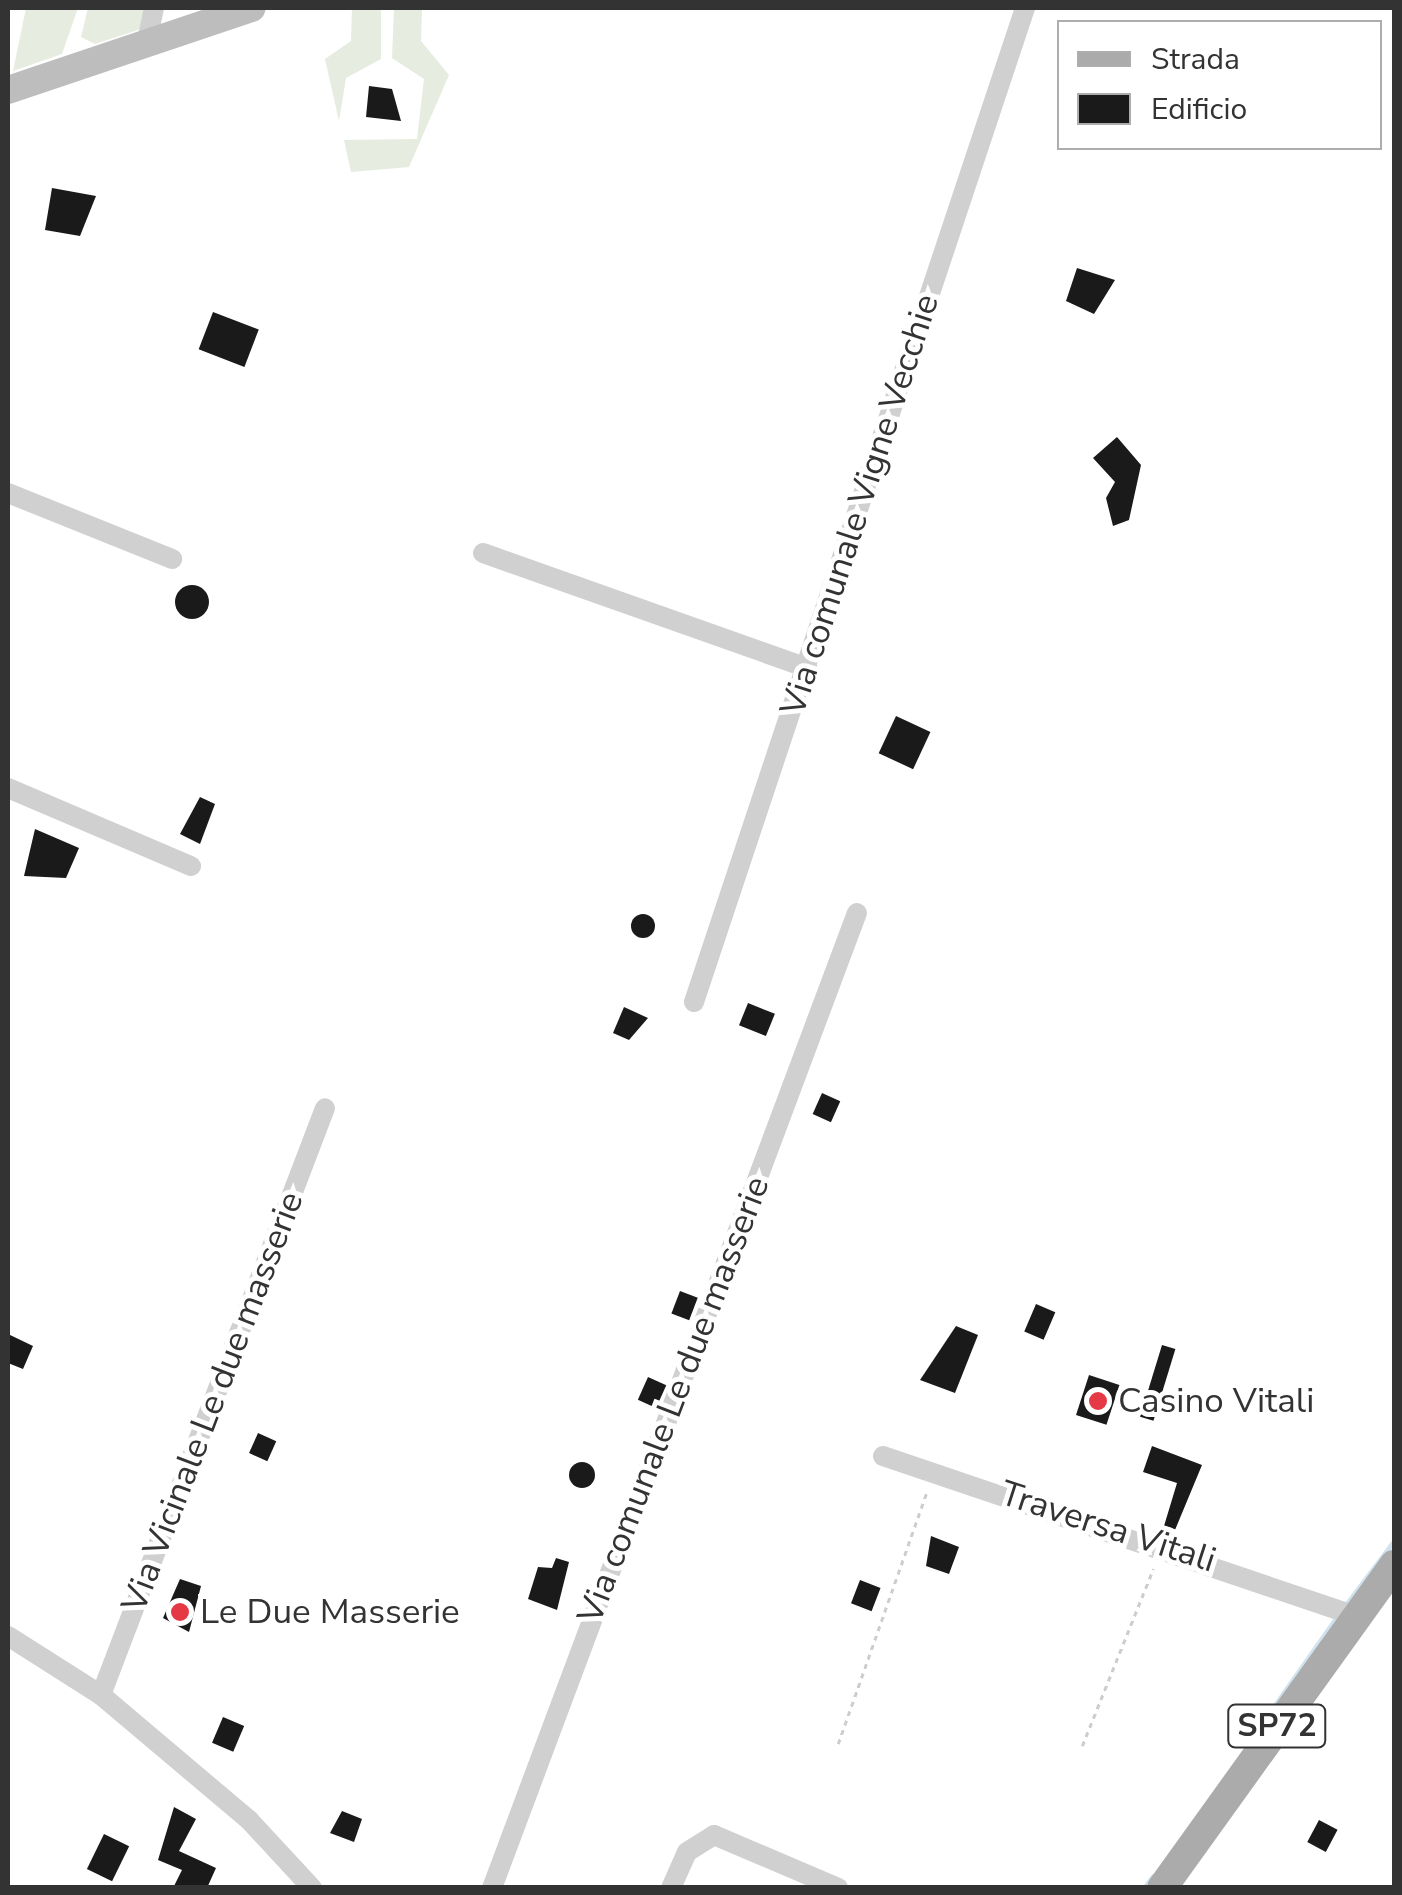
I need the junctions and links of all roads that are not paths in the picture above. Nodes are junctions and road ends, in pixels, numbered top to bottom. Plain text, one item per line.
1 (154, 8) edge
2 (252, 8) edge
3 (1025, 8) edge
4 (147, 41) junction
5 (8, 90) edge
6 (8, 493) edge
7 (483, 553) dead end
8 (172, 559) dead end
9 (807, 668) junction
10 (8, 788) edge
11 (190, 866) dead end
12 (856, 913) dead end
13 (694, 1002) dead end
14 (326, 1108) dead end
15 (883, 1456) dead end
16 (1394, 1565) edge
17 (1343, 1609) junction
18 (8, 1636) edge
19 (101, 1695) junction
20 (312, 1888) edge
21 (492, 1888) edge
22 (670, 1888) edge
23 (838, 1888) edge
24 (1162, 1888) edge

1 - 4 street
2 - 4 main road
3 - 9 street, Via comunale Vigne Vecchie
4 - 5 main road
6 - 8 street
7 - 9 street
9 - 13 street, Via comunale Vigne Vecchie
10 - 11 street
12 - 21 street, Via comunale Le due masserie
14 - 19 street, Via Vicinale Le due masserie
15 - 17 street, Traversa Vitali
16 - 17 main road, SP72
17 - 24 main road, SP72
18 - 19 street
19 - 20 street
22 - 23 street

